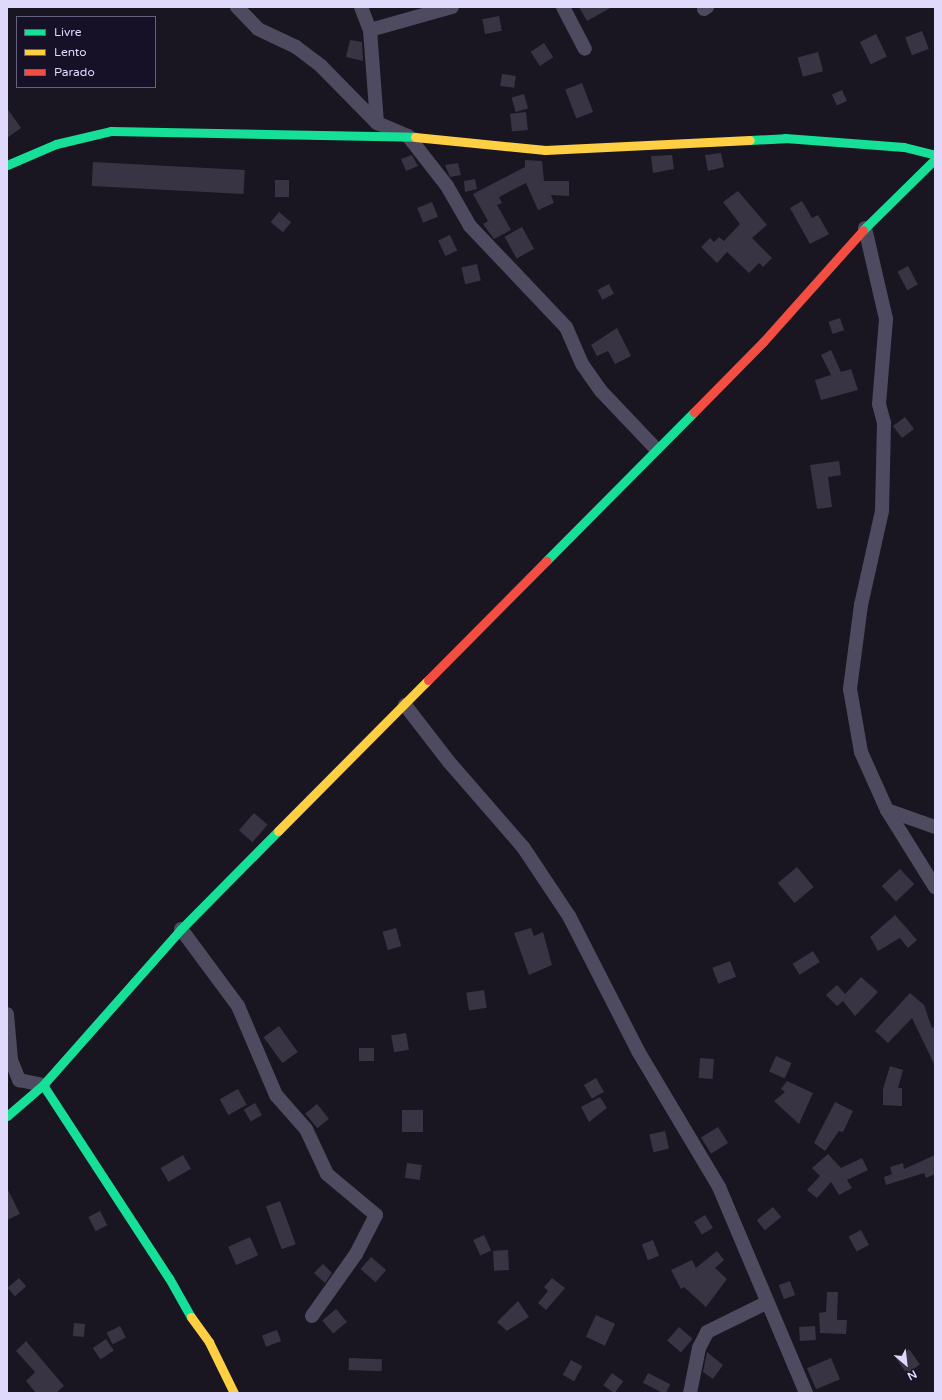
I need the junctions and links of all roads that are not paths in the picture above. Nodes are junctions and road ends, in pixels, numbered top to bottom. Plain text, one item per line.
1 (237, 7) edge
2 (361, 7) edge
3 (452, 7) edge
4 (563, 7) edge
5 (370, 30) junction
6 (585, 49) dead end
7 (378, 123) junction
8 (408, 136) junction
9 (935, 155) edge
10 (935, 159) edge
11 (7, 166) edge
12 (864, 228) junction
13 (655, 448) junction
14 (405, 705) junction
15 (887, 810) junction
16 (935, 827) edge
17 (935, 886) edge
18 (181, 929) junction
19 (7, 1014) edge
20 (43, 1085) junction
21 (7, 1116) edge
22 (766, 1303) junction
23 (312, 1316) dead end
24 (234, 1393) edge
25 (690, 1393) edge
26 (806, 1393) edge

1 - 7 street
2 - 5 street
3 - 5 street
4 - 6 street
5 - 7 street
7 - 8 street
8 - 9 street
8 - 11 street
8 - 13 street
10 - 12 street
12 - 13 street
12 - 15 street
13 - 14 street
14 - 18 street
14 - 22 street
15 - 16 street
15 - 17 street
18 - 20 street
18 - 23 street
19 - 20 street
20 - 21 street
20 - 24 street
22 - 25 street
22 - 26 street

